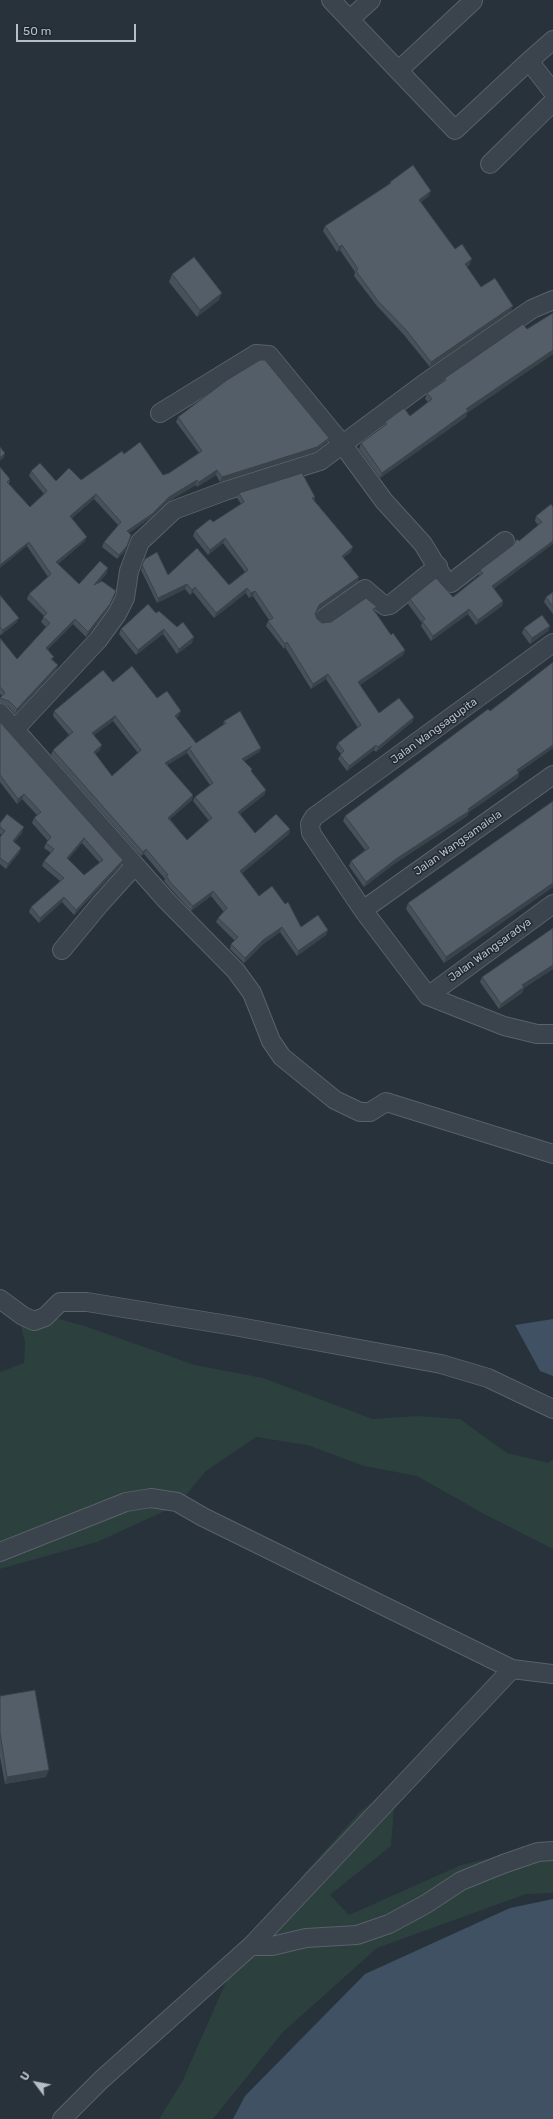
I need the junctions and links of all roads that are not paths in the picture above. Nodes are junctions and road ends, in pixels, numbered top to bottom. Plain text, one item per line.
1 (331, 0) edge
2 (371, 0) edge
3 (473, 1) edge
4 (350, 19) junction
5 (553, 40) edge
6 (529, 61) junction
7 (399, 70) junction
8 (553, 92) edge
9 (553, 102) edge
10 (490, 164) dead end
11 (553, 300) edge
12 (160, 414) dead end
13 (343, 445) junction
14 (505, 541) dead end
15 (438, 566) junction
16 (324, 618) dead end
17 (553, 643) edge
18 (0, 713) edge
19 (14, 729) junction
20 (553, 775) edge
21 (136, 867) junction
22 (553, 904) edge
23 (363, 910) junction
24 (62, 950) dead end
25 (428, 996) junction
26 (553, 1034) edge
27 (553, 1154) edge
28 (0, 1299) edge
29 (553, 1408) edge
30 (0, 1552) edge
31 (512, 1669) junction
32 (553, 1674) edge
33 (553, 1851) edge
34 (251, 1946) junction
35 (62, 2119) edge

1 - 4 street
2 - 4 street
3 - 7 street
4 - 7 street
5 - 6 street
6 - 7 street
6 - 8 street
9 - 10 street
11 - 13 street
12 - 13 street
13 - 15 street
13 - 19 street
14 - 15 street
15 - 16 street
17 - 23 street, Jalan Wangsagupita
18 - 19 street
19 - 21 street
20 - 23 street, Jalan Wangsamalela
21 - 24 street
21 - 27 street
22 - 25 street, Jalan Wangsaradya
23 - 25 street
25 - 26 street
28 - 29 street
30 - 31 street
31 - 32 street
31 - 34 street
33 - 34 street
34 - 35 street

